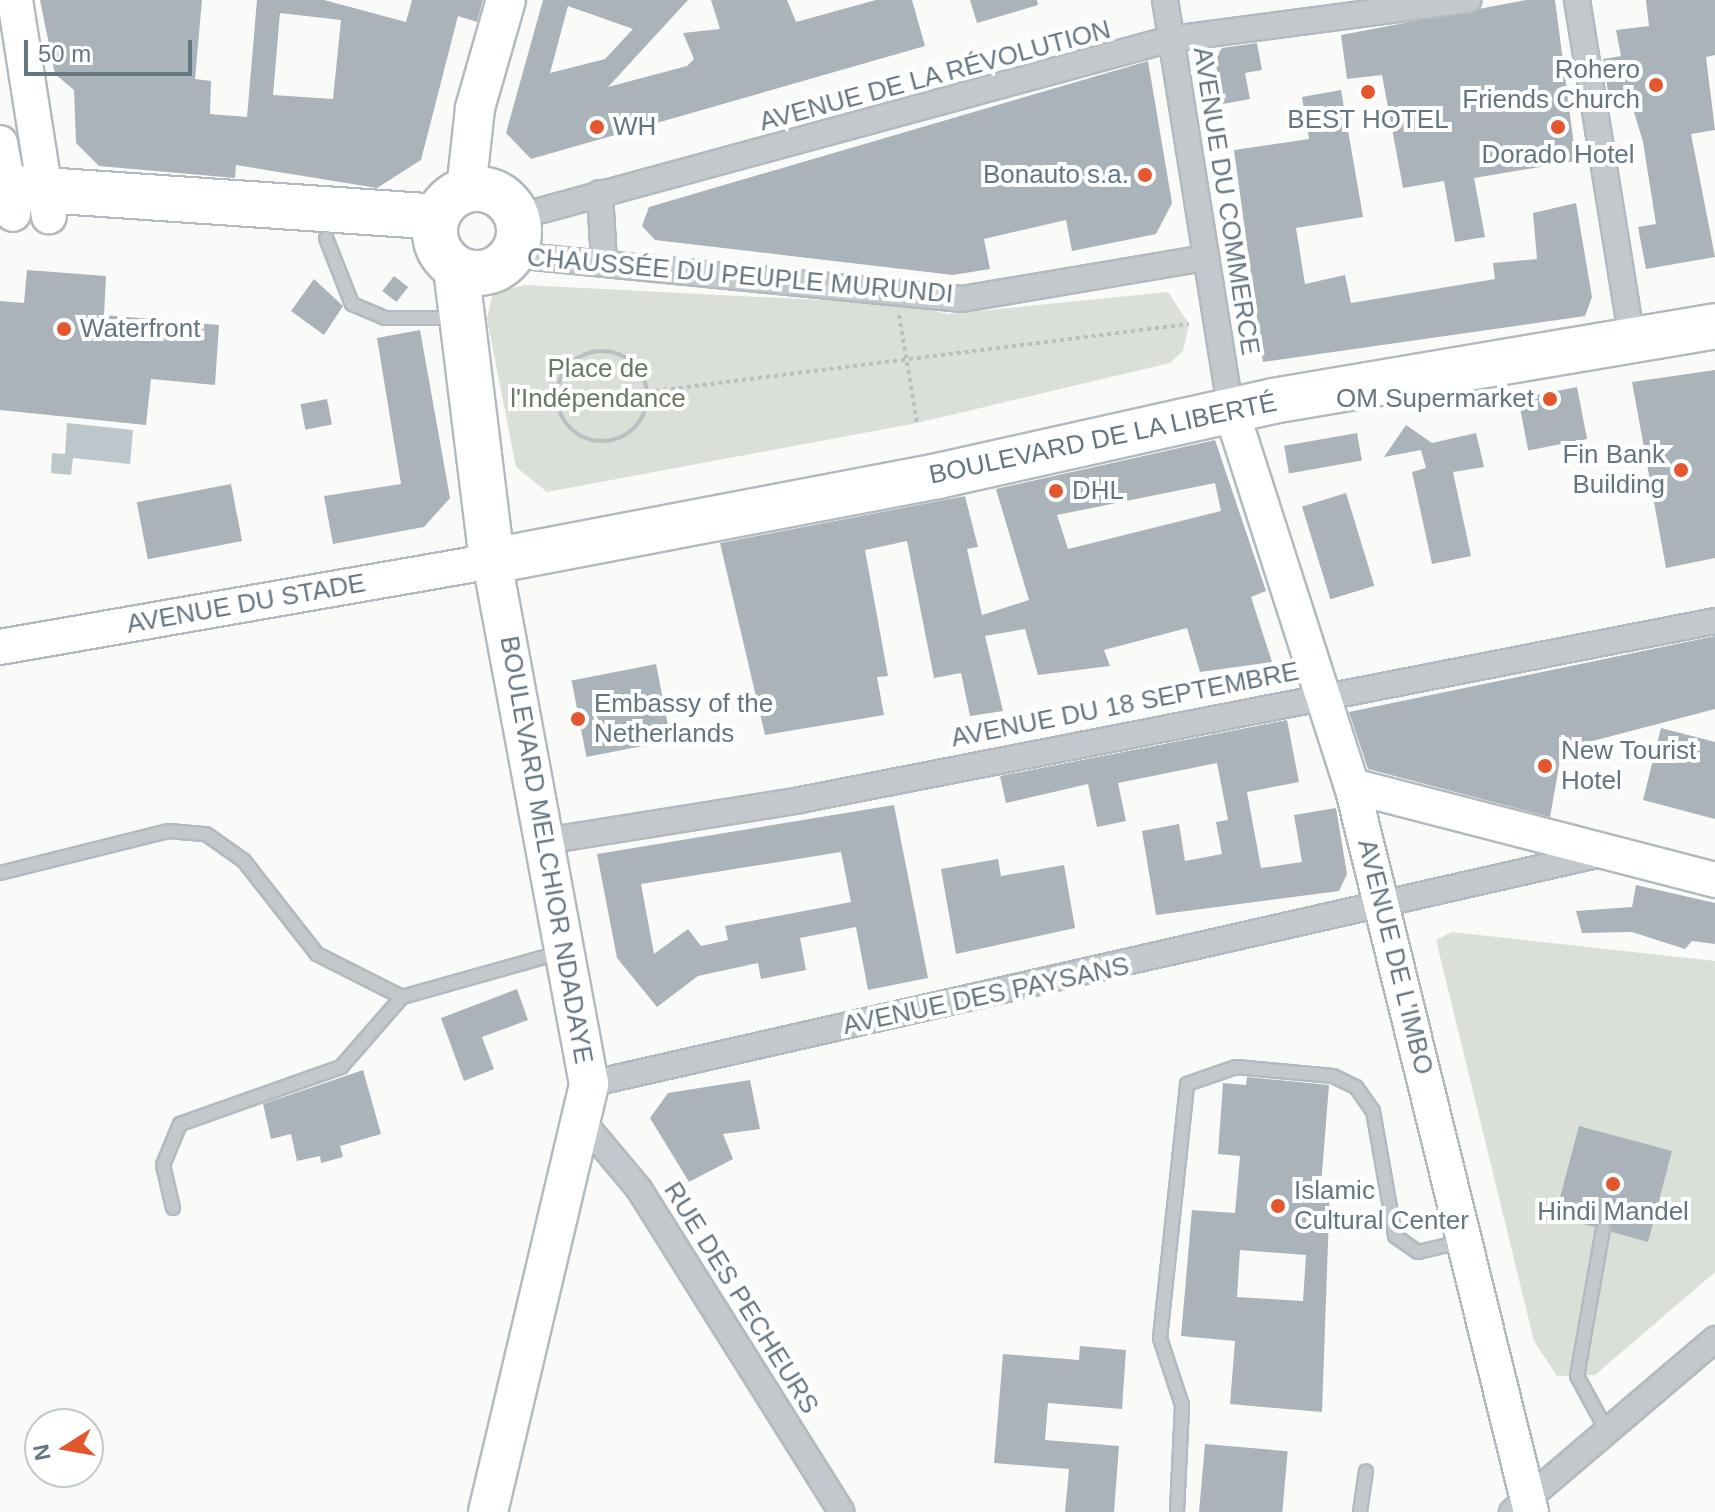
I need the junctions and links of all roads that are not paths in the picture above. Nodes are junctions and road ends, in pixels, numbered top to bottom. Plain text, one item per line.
1 (15, 0) edge
2 (506, 0) edge
3 (1165, 0) edge
4 (1468, 0) edge
5 (1577, 0) edge
6 (1171, 39) junction
7 (13, 75) edge
8 (0, 143) edge
9 (600, 193) junction
10 (19, 202) edge
11 (448, 229) junction
12 (515, 236) junction
13 (326, 238) junction
14 (1205, 258) junction
15 (604, 262) junction
16 (458, 318) junction
17 (1715, 326) edge
18 (1632, 339) junction
19 (1231, 410) junction
20 (492, 561) junction
21 (1715, 621) edge
22 (0, 647) edge
23 (1326, 693) junction
24 (1352, 786) junction
25 (545, 841) junction
26 (1601, 854) junction
27 (0, 873) edge
28 (1715, 880) edge
29 (1383, 908) junction
30 (565, 951) junction
31 (402, 997) junction
32 (589, 1084) junction
33 (582, 1121) junction
34 (173, 1208) dead end
35 (1603, 1229) dead end
36 (1465, 1241) junction
37 (1715, 1339) edge
38 (1607, 1431) junction
39 (1366, 1471) dead end
40 (1523, 1507) edge
41 (488, 1512) edge
42 (842, 1512) edge
43 (1177, 1512) edge
44 (1360, 1512) edge

1 - 7 street
2 - 11 main road
3 - 6 street, AVENUE DU COMMERCE
4 - 6 street, AVENUE DE LA RÉVOLUTION
5 - 18 street
6 - 9 street, AVENUE DE LA RÉVOLUTION
6 - 14 street, AVENUE DU COMMERCE
7 - 10 street
8 - 10 street
9 - 12 street, AVENUE DE LA RÉVOLUTION
9 - 15 street
10 - 11 highway
10 - 13 highway
11 - 12 highway
11 - 12 highway
11 - 13 highway
11 - 16 highway
12 - 15 street, CHAUSSÉE DU PEUPLE MURUNDI
13 - 16 lane
14 - 15 street, CHAUSSÉE DU PEUPLE MURUNDI
14 - 19 street, AVENUE DU COMMERCE
16 - 20 highway
17 - 18 highway, BOULEVARD DE LA LIBERTÉ
18 - 19 highway, BOULEVARD DE LA LIBERTÉ
19 - 20 highway, BOULEVARD DE LA LIBERTÉ
19 - 23 street, AVENUE DE L'IMBO
20 - 22 street, AVENUE DU STADE
20 - 25 main road, BOULEVARD MELCHIOR NDADAYE
21 - 23 street, AVENUE DU 18 SEPTEMBRE
23 - 24 street, AVENUE DE L'IMBO
23 - 25 street, AVENUE DU 18 SEPTEMBRE
24 - 26 street
24 - 29 street, AVENUE DE L'IMBO
25 - 30 main road, BOULEVARD MELCHIOR NDADAYE
26 - 28 street
26 - 29 street, AVENUE DES PAYSANS
27 - 31 lane
29 - 32 street, AVENUE DES PAYSANS
29 - 36 street, AVENUE DE L'IMBO
30 - 31 lane
30 - 32 main road, BOULEVARD MELCHIOR NDADAYE
31 - 34 lane
32 - 33 main road, BOULEVARD MELCHIOR NDADAYE
33 - 41 main road, BOULEVARD MELCHIOR NDADAYE
33 - 42 street, RUE DES PECHEURS
35 - 38 lane
36 - 40 street, AVENUE DE L'IMBO
36 - 43 lane
37 - 38 street
38 - 40 street
39 - 44 lane

